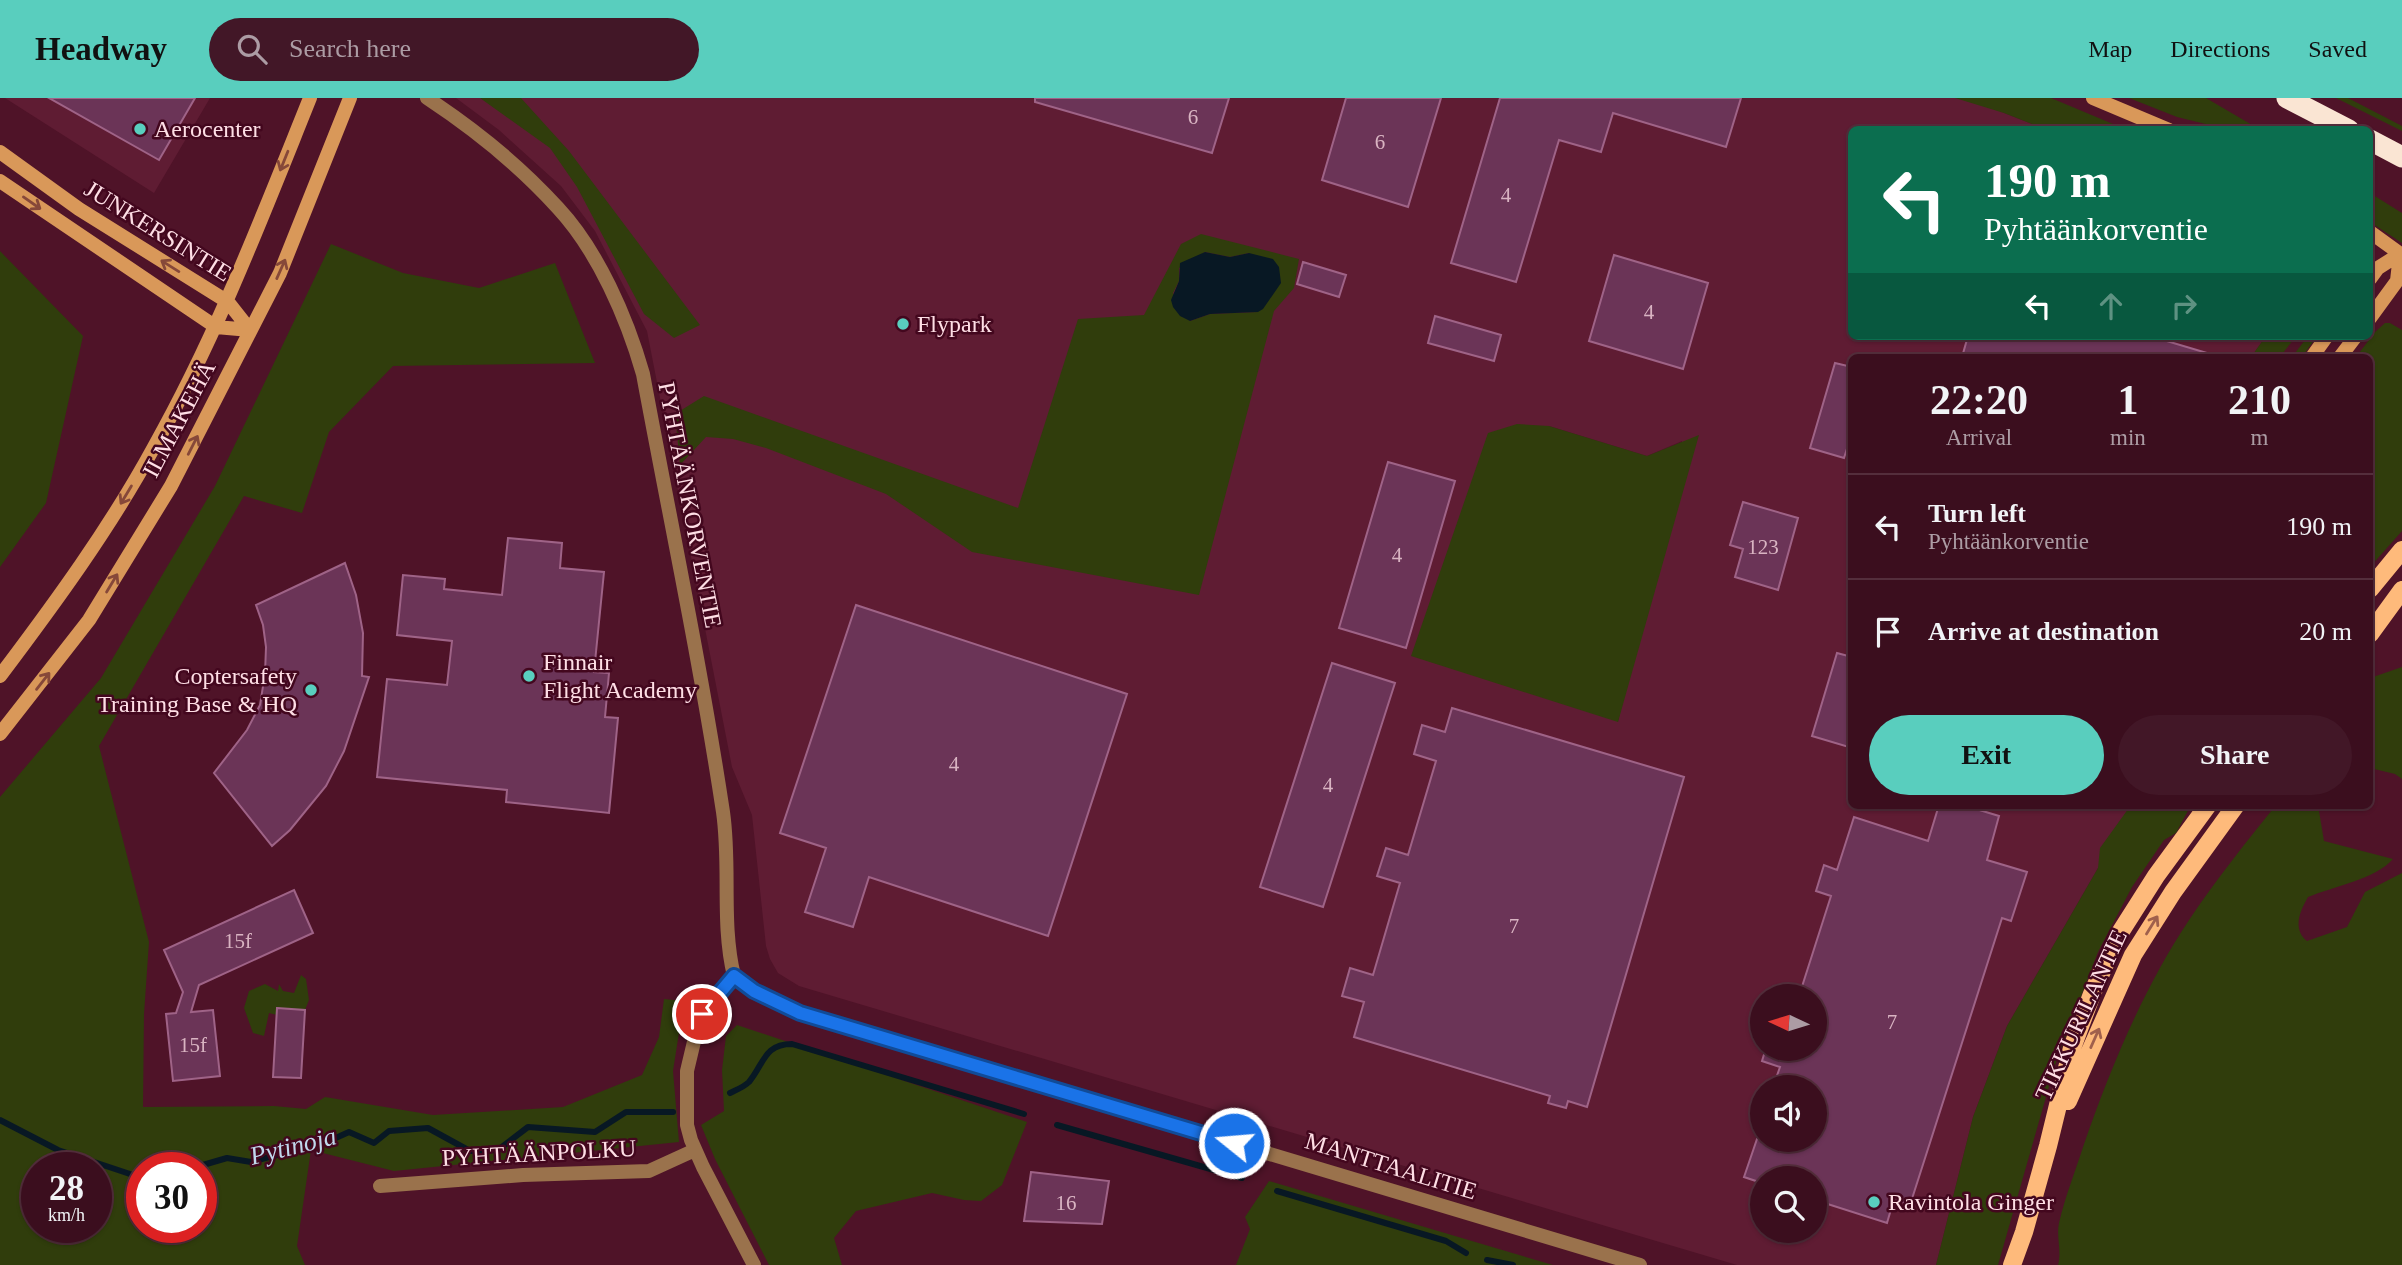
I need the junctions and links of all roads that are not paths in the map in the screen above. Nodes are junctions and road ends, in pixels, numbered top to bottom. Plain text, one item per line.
1 (310, 98) edge
2 (350, 98) edge
3 (427, 98) edge
4 (2093, 98) edge
5 (2287, 98) edge
6 (2141, 120) junction
7 (2151, 126) edge
8 (2158, 126) edge
9 (2341, 126) edge
10 (2373, 142) edge
11 (0, 152) edge
12 (2402, 157) edge
13 (0, 181) edge
14 (2373, 234) edge
15 (2401, 255) edge
16 (2373, 269) edge
17 (2373, 270) edge
18 (2399, 282) edge
19 (228, 302) junction
20 (2373, 314) edge
21 (216, 327) junction
22 (250, 330) junction
23 (2325, 340) edge
24 (2353, 340) edge
25 (2314, 354) edge
26 (2342, 354) edge
27 (2402, 550) edge
28 (2373, 585) edge
29 (2402, 590) edge
30 (2373, 630) edge
31 (0, 676) edge
32 (0, 734) edge
33 (2205, 809) edge
34 (2233, 809) edge
35 (734, 976) junction
36 (2048, 1146) junction
37 (695, 1150) junction
38 (380, 1185) dead end
39 (2024, 1232) junction
40 (754, 1265) edge
41 (1640, 1265) edge
42 (2012, 1265) edge
43 (2020, 1265) edge

1 -> 19 main road, ILMAKEHÄ
22 -> 2 main road, ILMAKEHÄ
3 - 35 street, PYHTÄÄNKORVENTIE
4 - 6 main road
5 - 9 highway
6 - 7 main road
6 - 8 main road
10 - 12 highway
19 -> 11 main road, JUNKERSINTIE
13 -> 21 main road, JUNKERSINTIE
14 - 15 main road
15 - 16 main road
15 - 18 main road
17 - 18 main road
18 - 20 main road
19 - 21 main road, ILMAKEHÄ
19 - 22 main road, JUNKERSINTIE
21 - 22 main road, JUNKERSINTIE
21 -> 31 main road, ILMAKEHÄ
32 -> 22 main road, ILMAKEHÄ
23 - 25 main road
24 - 26 main road
27 - 28 main road
29 - 30 main road
33 - 36 main road, TIKKURILANTIE
36 -> 34 main road, TIKKURILANTIE
35 - 37 street
35 - 41 street, MANTTAALITIE
36 - 39 main road, TIKKURILANTIE
37 - 38 street, PYHTÄÄNPOLKU
37 - 40 street
39 - 42 main road, TIKKURILANTIE
39 - 43 main road, TIKKURILANTIE

